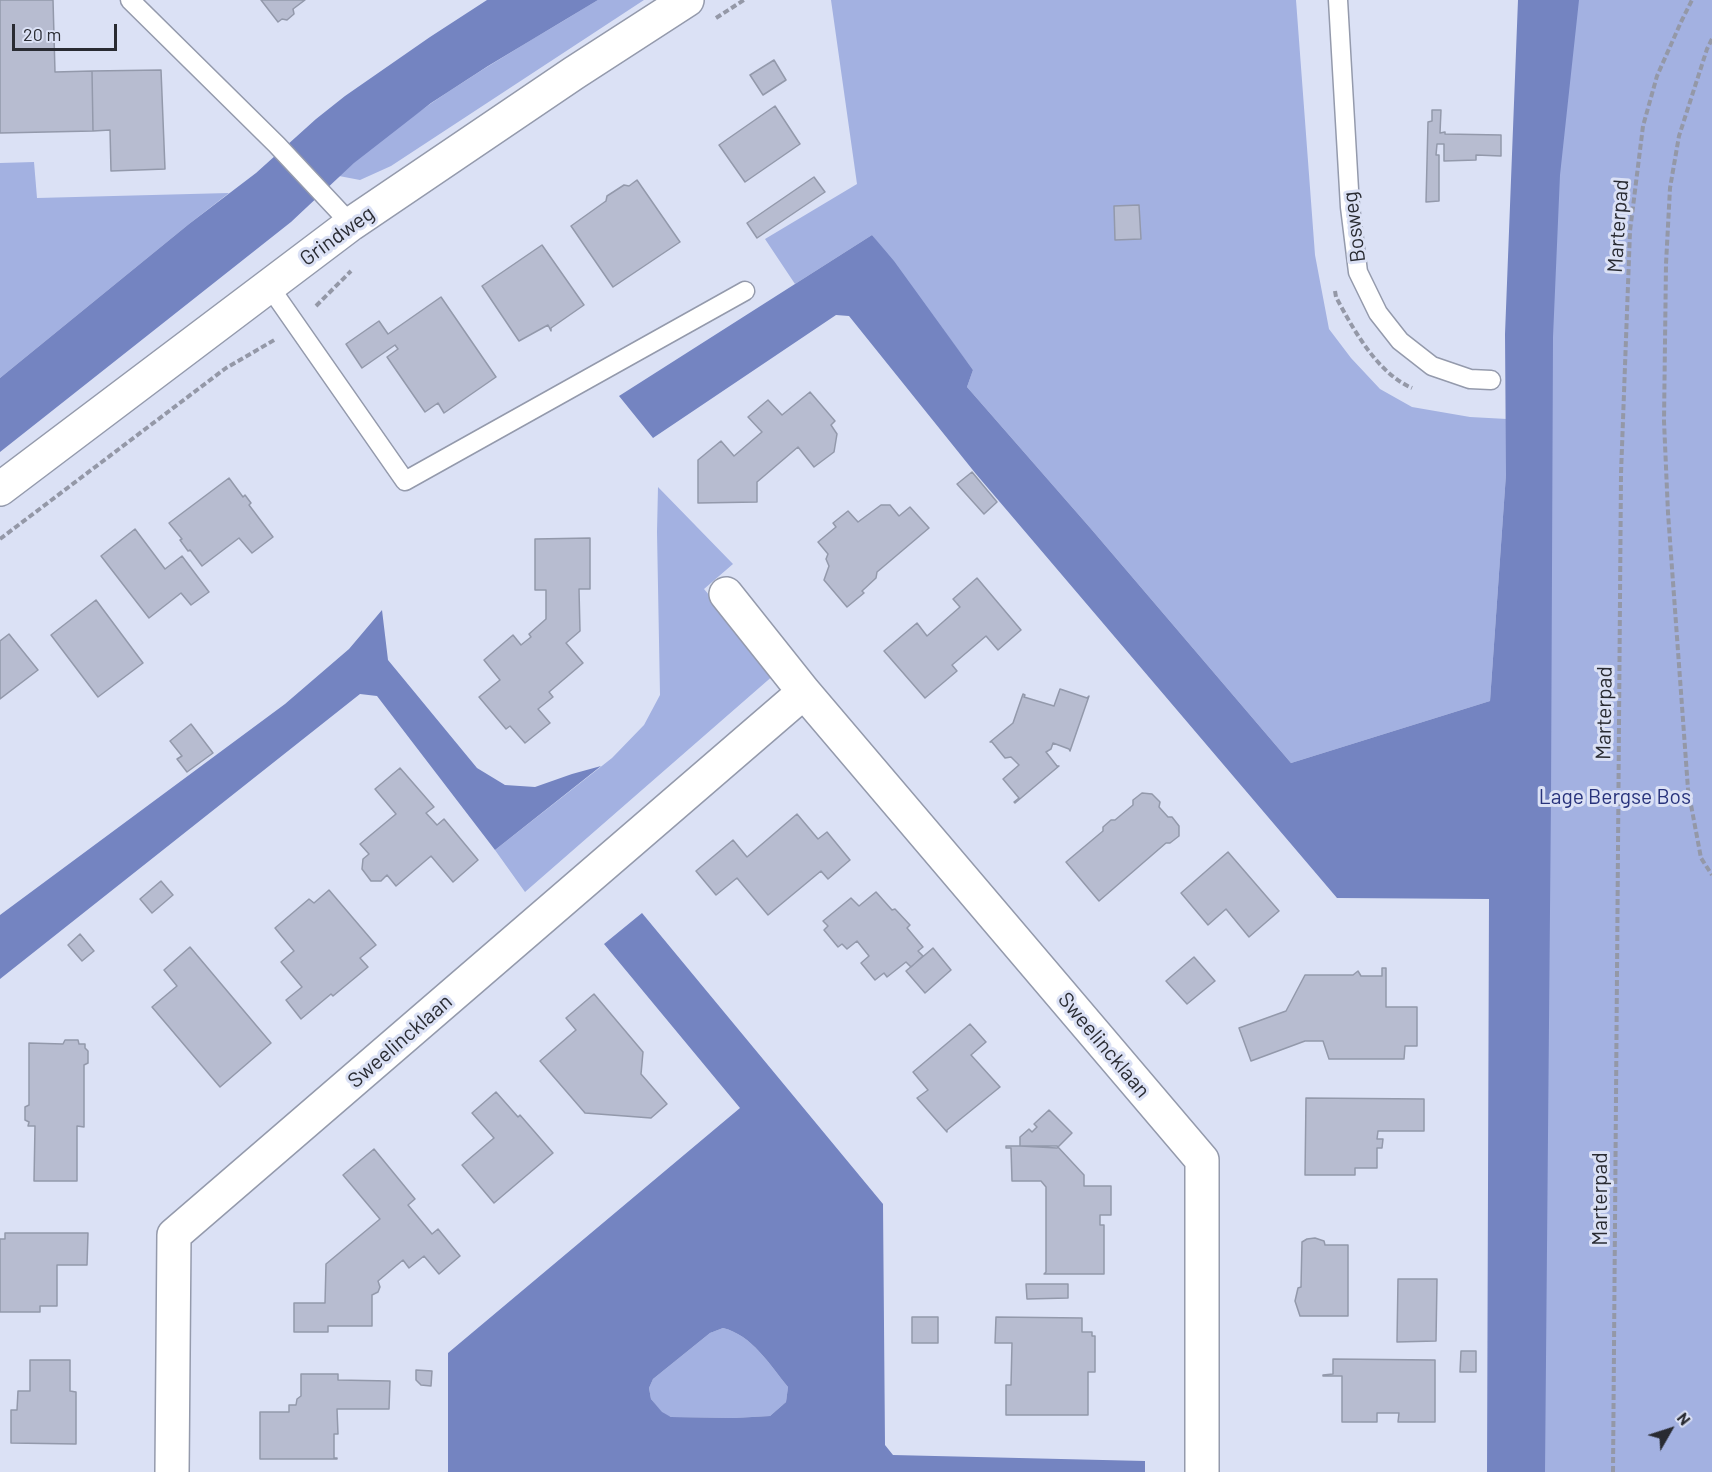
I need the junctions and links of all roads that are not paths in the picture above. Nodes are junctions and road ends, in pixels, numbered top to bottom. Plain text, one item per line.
1 (130, 0) edge
2 (687, 0) edge
3 (1338, 0) edge
4 (343, 215) junction
5 (269, 286) junction
6 (745, 291) dead end
7 (1491, 380) dead end
8 (0, 489) edge
9 (726, 594) dead end
10 (804, 692) junction
11 (172, 1472) edge
12 (1202, 1472) edge

1 - 4 lane
2 - 4 street, Grindweg
3 - 7 lane, Bosweg
4 - 5 street, Grindweg
5 - 6 lane
5 - 8 street, Grindweg
9 - 10 street, Sweelincklaan
10 - 11 street, Sweelincklaan
10 - 12 street, Sweelincklaan

